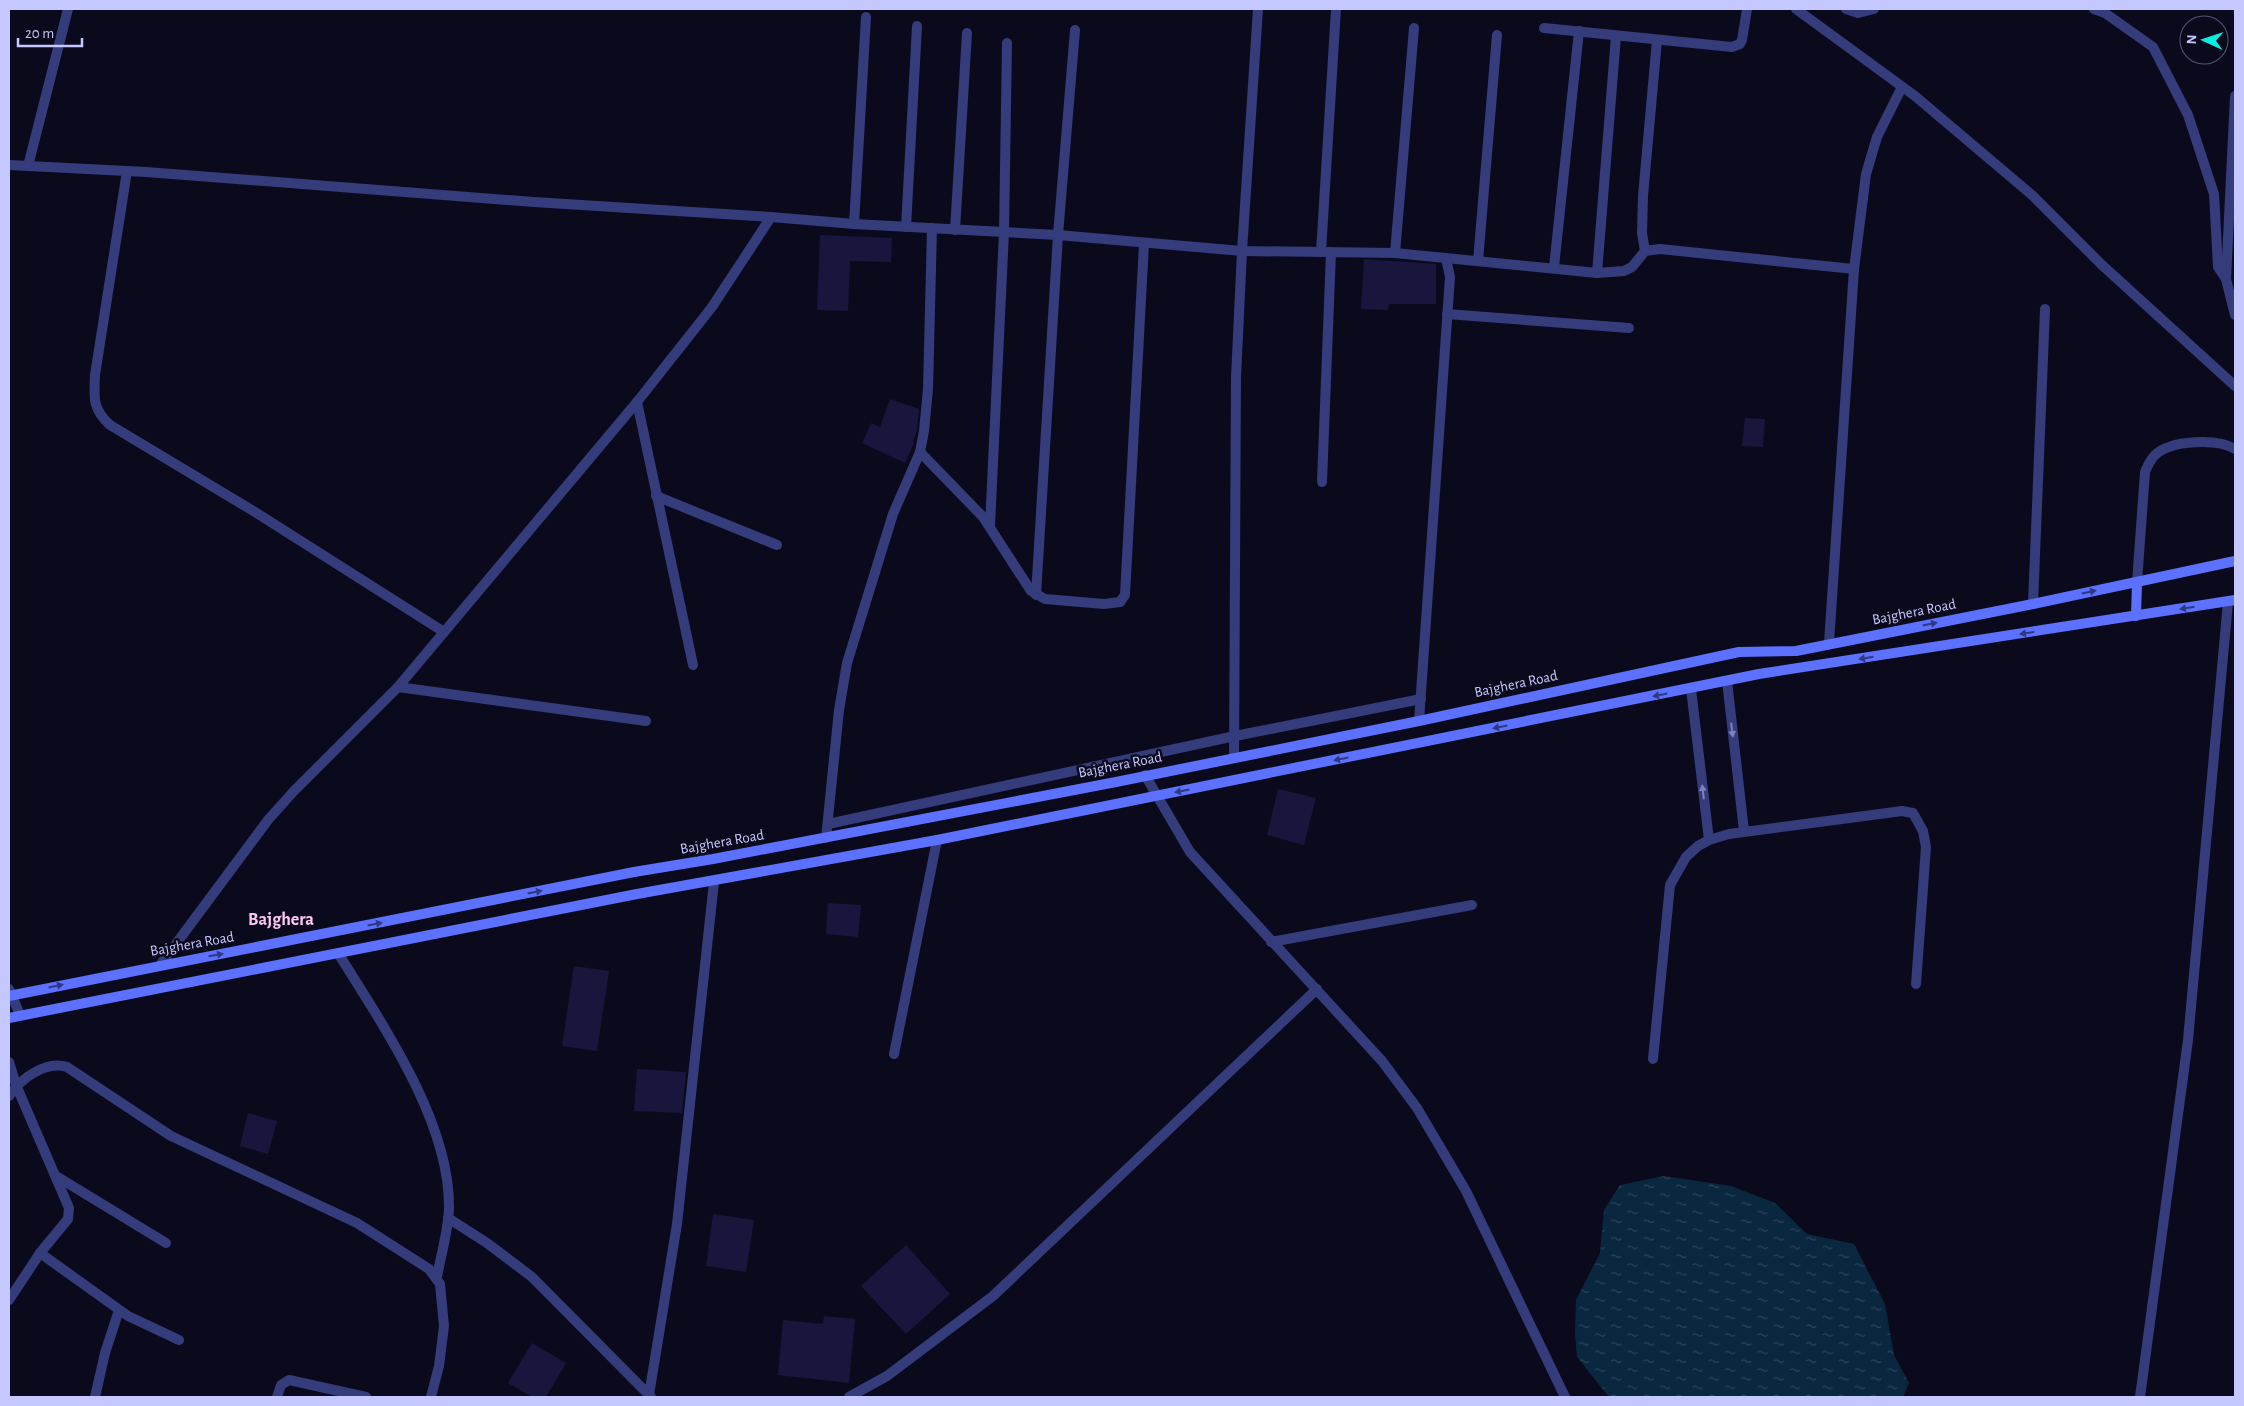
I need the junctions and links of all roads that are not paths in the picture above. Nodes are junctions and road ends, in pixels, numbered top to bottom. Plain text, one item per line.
1 (68, 9) edge
2 (1258, 9) edge
3 (1336, 9) edge
4 (1747, 9) edge
5 (1796, 9) edge
6 (1846, 9) edge
7 (1874, 9) edge
8 (2094, 9) edge
9 (866, 17) dead end
10 (918, 26) dead end
11 (1414, 28) dead end
12 (1544, 28) dead end
13 (1076, 30) dead end
14 (1579, 31) junction
15 (967, 33) dead end
16 (1496, 35) dead end
17 (1616, 36) junction
18 (1657, 40) junction
19 (1007, 42) dead end
20 (1902, 87) junction
21 (2235, 96) edge
22 (9, 165) edge
23 (28, 166) junction
24 (127, 171) junction
25 (771, 217) junction
26 (854, 224) junction
27 (906, 227) junction
28 (932, 228) junction
29 (955, 230) junction
30 (1004, 232) junction
31 (1058, 235) junction
32 (1144, 244) junction
33 (1242, 251) junction
34 (1645, 251) junction
35 (1326, 252) junction
36 (1395, 253) junction
37 (1446, 258) junction
38 (1478, 261) junction
39 (1554, 267) junction
40 (1854, 269) junction
41 (1597, 273) junction
42 (2226, 279) junction
43 (2045, 309) dead end
44 (1447, 314) junction
45 (2235, 315) edge
46 (1629, 328) dead end
47 (2235, 386) edge
48 (637, 402) junction
49 (2235, 449) edge
50 (920, 452) junction
51 (1322, 482) dead end
52 (656, 496) junction
53 (990, 526) junction
54 (777, 545) dead end
55 (2235, 561) edge
56 (2137, 582) junction
57 (1036, 595) junction
58 (2232, 601) edge
59 (2034, 604) junction
60 (2136, 616) junction
61 (444, 632) junction
62 (1829, 643) junction
63 (693, 665) dead end
64 (1726, 681) junction
65 (398, 687) junction
66 (1691, 688) junction
67 (1421, 699) junction
68 (646, 721) dead end
69 (1419, 721) junction
70 (1234, 736) junction
71 (1234, 758) junction
72 (1145, 775) junction
73 (1158, 796) junction
74 (828, 824) junction
75 (1744, 831) junction
76 (826, 838) junction
77 (937, 840) junction
78 (1709, 840) junction
79 (714, 882) junction
80 (1472, 905) dead end
81 (1271, 942) junction
82 (338, 953) junction
83 (161, 964) junction
84 (1916, 984) dead end
85 (1317, 989) junction
86 (10, 993) edge
87 (20, 1015) junction
88 (9, 1018) edge
89 (894, 1054) dead end
90 (1653, 1059) dead end
91 (9, 1062) edge
92 (16, 1085) junction
93 (9, 1096) edge
94 (55, 1176) junction
95 (448, 1218) junction
96 (166, 1243) dead end
97 (40, 1253) junction
98 (437, 1277) junction
99 (9, 1300) edge
100 (119, 1310) junction
101 (179, 1340) dead end
102 (650, 1396) edge
103 (95, 1397) edge
104 (277, 1397) edge
105 (366, 1397) edge
106 (431, 1397) edge
107 (849, 1397) edge
108 (1565, 1397) edge
109 (2140, 1397) edge

1 - 23 street
2 - 33 street
3 - 35 street
4 - 18 street
5 - 20 street
6 - 7 street
8 - 42 street
9 - 26 street
10 - 27 street
11 - 36 street
12 - 14 street
13 - 31 street
14 - 17 street
14 - 39 street
15 - 29 street
16 - 38 street
17 - 18 street
17 - 41 street
18 - 34 street
19 - 30 street
20 - 40 street
20 - 47 street
21 - 42 street
22 - 23 street
23 - 24 street
24 - 25 street
24 - 61 street
25 - 26 street
25 - 48 street
26 - 27 street
27 - 28 street
28 - 29 street
28 - 50 street
29 - 30 street
30 - 31 street
30 - 53 street
31 - 32 street
31 - 57 street
32 - 33 street
32 - 57 street
33 - 35 street
33 - 70 street
34 - 40 street
34 - 41 street
35 - 36 street
35 - 51 street
36 - 37 street
37 - 38 street
37 - 44 street
38 - 39 street
39 - 41 street
40 - 62 street
42 - 45 street
43 - 59 street
44 - 46 street
44 - 67 street
48 - 52 street
48 - 61 street
49 - 56 street
50 - 53 street
50 - 74 street
52 - 54 street
52 - 63 street
53 - 57 street
55 - 56 main road, Bajghera Road
59 -> 56 main road, Bajghera Road
56 - 60 main road
58 -> 60 main road
58 - 109 street
62 -> 59 main road, Bajghera Road
60 -> 64 main road
61 - 65 street
62 - 69 main road, Bajghera Road
64 - 66 main road
64 -> 75 street
65 - 68 street
65 - 83 street
66 -> 73 main road
78 -> 66 street
67 - 69 street
67 - 70 street
69 - 71 main road, Bajghera Road
70 - 71 street
70 - 74 street
71 - 72 main road, Bajghera Road
72 - 73 street
72 - 76 main road, Bajghera Road
73 - 77 main road
73 - 81 street
74 - 76 street
75 - 78 street
75 - 84 street
83 -> 76 main road, Bajghera Road
77 - 79 main road
77 - 89 street
78 - 90 street
79 - 82 main road
79 - 102 street
80 - 81 street
81 - 85 street
82 - 87 main road
82 - 95 street
86 -> 83 main road, Bajghera Road
85 - 107 street
85 - 108 street
86 - 87 street
87 - 88 main road
91 - 92 street
92 - 93 street
92 - 94 street
92 - 98 street
94 - 96 street
94 - 97 street
95 - 98 street
95 - 102 street
97 - 99 street
97 - 100 street
98 - 106 street
100 - 101 street
100 - 103 street
104 - 105 street

